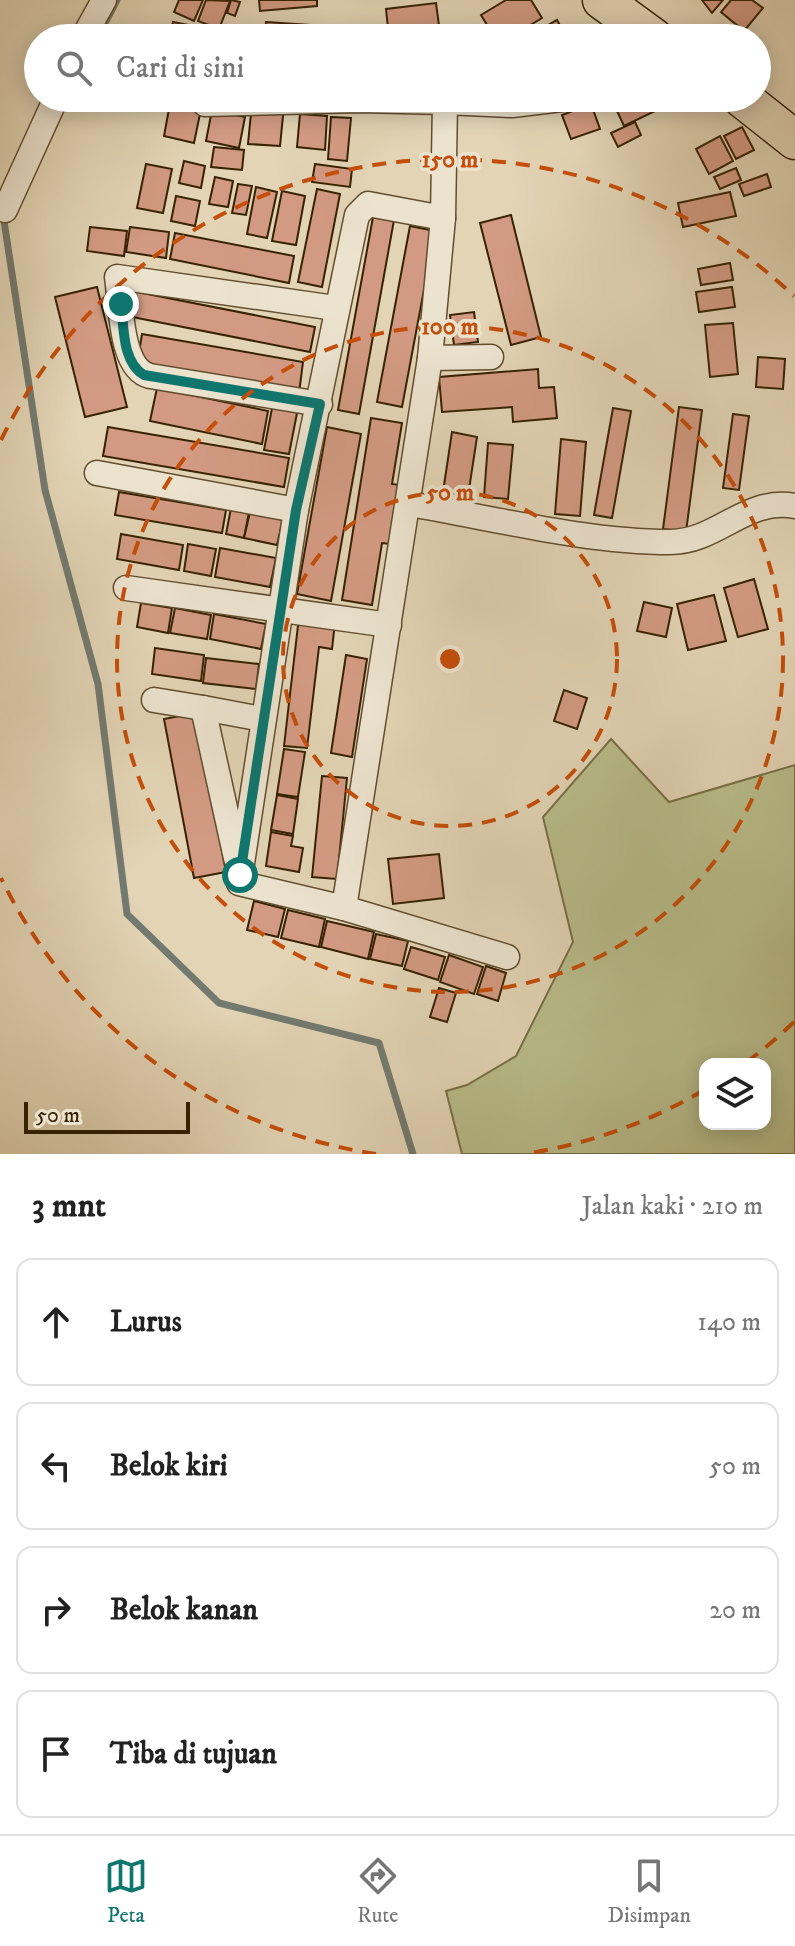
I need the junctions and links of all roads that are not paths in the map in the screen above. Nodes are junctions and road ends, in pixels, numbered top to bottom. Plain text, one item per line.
1 (104, 0) edge
2 (602, 0) edge
3 (91, 24) edge
4 (635, 24) edge
5 (50, 112) edge
6 (445, 112) edge
7 (762, 112) edge
8 (793, 133) edge
9 (5, 210) dead end
10 (443, 218) junction
11 (335, 308) junction
12 (491, 357) dead end
13 (430, 358) junction
14 (320, 404) junction
15 (97, 473) dead end
16 (409, 504) junction
17 (795, 506) edge
18 (296, 510) junction
19 (126, 588) dead end
20 (280, 609) junction
21 (389, 625) junction
22 (154, 700) dead end
23 (203, 708) junction
24 (262, 719) junction
25 (240, 875) junction
26 (344, 908) junction
27 (507, 957) dead end

1 - 3 street
2 - 4 main road
5 - 9 street
6 - 10 street
7 - 8 main road
10 - 11 street
10 - 13 street
11 - 14 street
11 - 14 street
12 - 13 street
13 - 16 street
14 - 18 street
15 - 18 street
16 - 17 street
16 - 21 street
18 - 20 street
19 - 20 street
20 - 21 street
20 - 24 street
21 - 26 street
22 - 23 street
23 - 24 street
23 - 25 street
24 - 25 street
25 - 26 street
26 - 27 street

